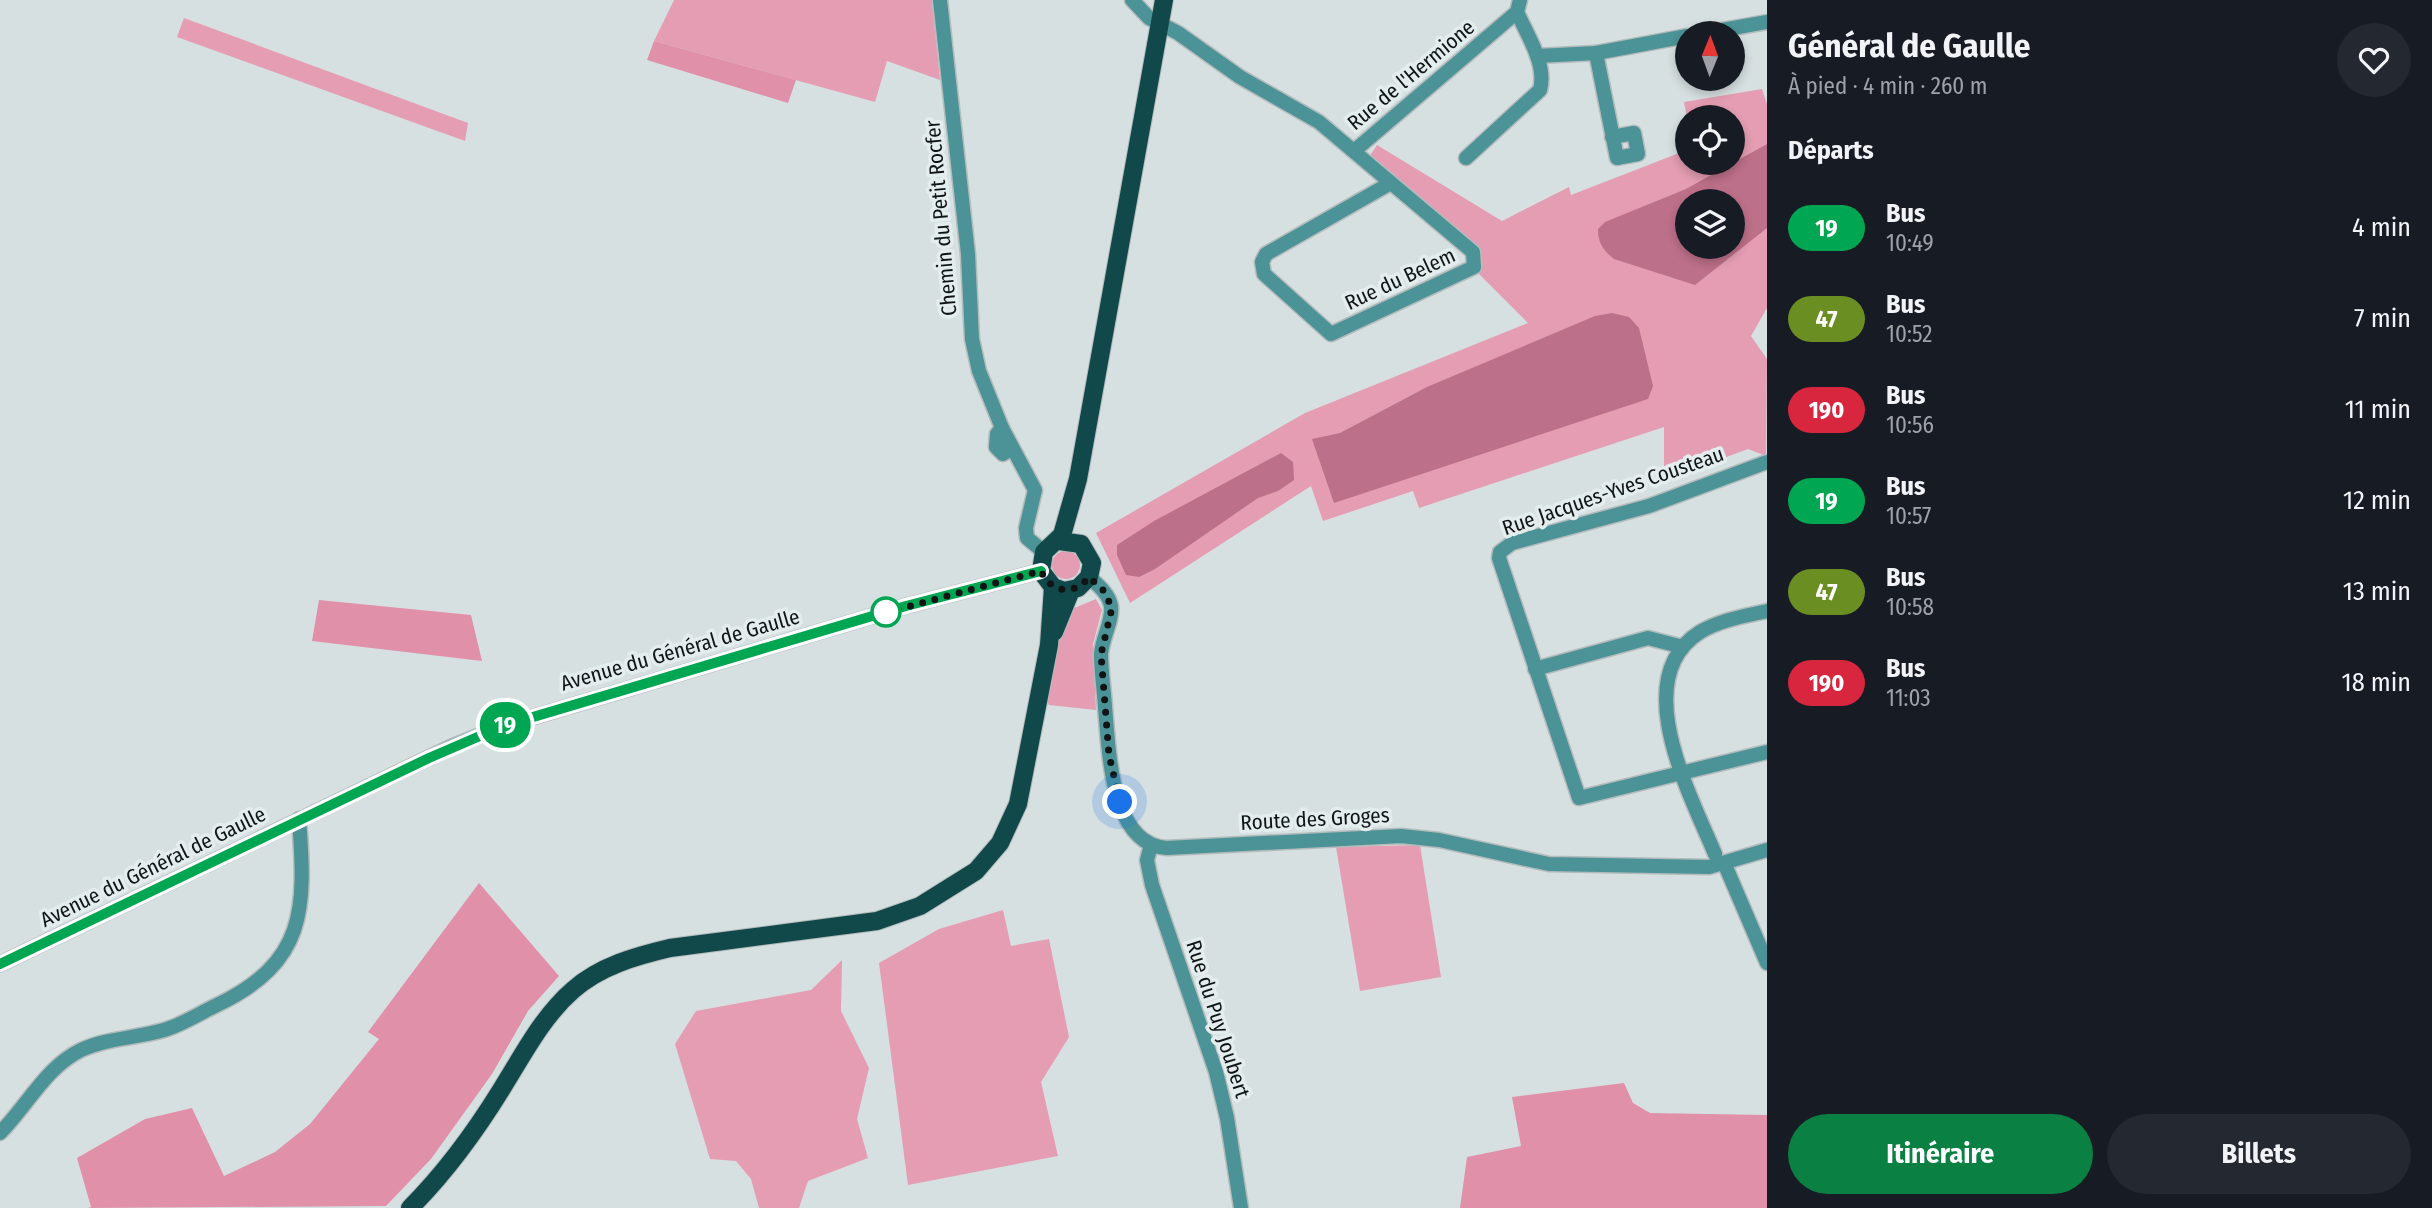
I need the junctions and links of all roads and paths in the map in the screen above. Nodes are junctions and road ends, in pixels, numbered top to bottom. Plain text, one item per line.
1 (940, 0) edge
2 (1132, 0) edge
3 (1164, 0) edge
4 (1519, 6) edge
5 (1767, 22) edge
6 (1159, 23) junction
7 (1745, 26) edge
8 (1675, 38) edge
9 (1596, 53) junction
10 (1537, 56) junction
11 (1612, 137) dead end
12 (1354, 151) junction
13 (1466, 158) dead end
14 (1389, 184) junction
15 (1767, 461) edge
16 (1078, 479) junction
17 (1059, 541) junction
18 (1081, 544) junction
19 (1044, 552) junction
20 (1041, 571) junction
21 (1089, 577) junction
22 (1053, 587) junction
23 (1071, 590) junction
24 (1767, 611) edge
25 (1049, 645) junction
26 (1683, 647) junction
27 (1535, 668) junction
28 (1767, 752) edge
29 (1681, 773) junction
30 (299, 819) junction
31 (1151, 845) junction
32 (1767, 850) edge
33 (1720, 859) junction
34 (1767, 963) edge
35 (0, 964) edge
36 (0, 1133) edge
37 (410, 1208) edge
38 (1241, 1208) edge

1 - 19 street, Chemin du Petit Rocfer
2 - 6 street
3 - 6 main road
4 - 10 street
4 - 12 street, Rue de l'Hermione
5 - 7 street
6 - 12 street
6 - 16 main road
8 - 9 street
9 - 10 street
9 - 11 street
10 - 13 street
12 - 14 street
14 - 14 street, Rue du Belem
15 - 27 street, Rue Jacques-Yves Cousteau
16 - 17 main road
16 - 18 main road
17 - 18 main road
17 - 19 main road
18 - 21 main road
19 - 20 main road
20 - 22 main road
20 - 30 street, Avenue du Général de Gaulle
21 - 23 main road
21 - 31 street
22 - 23 main road
22 - 25 main road
23 - 25 main road
24 - 26 street
25 - 37 main road
26 - 27 street
26 - 29 street
27 - 29 street, Rue Jacques-Yves Cousteau
28 - 29 street
29 - 33 street
30 - 35 street, Avenue du Général de Gaulle
30 - 36 street
31 - 33 street, Route des Groges
31 - 38 street, Rue du Puy Joubert
32 - 33 street, Route des Groges
33 - 34 street

